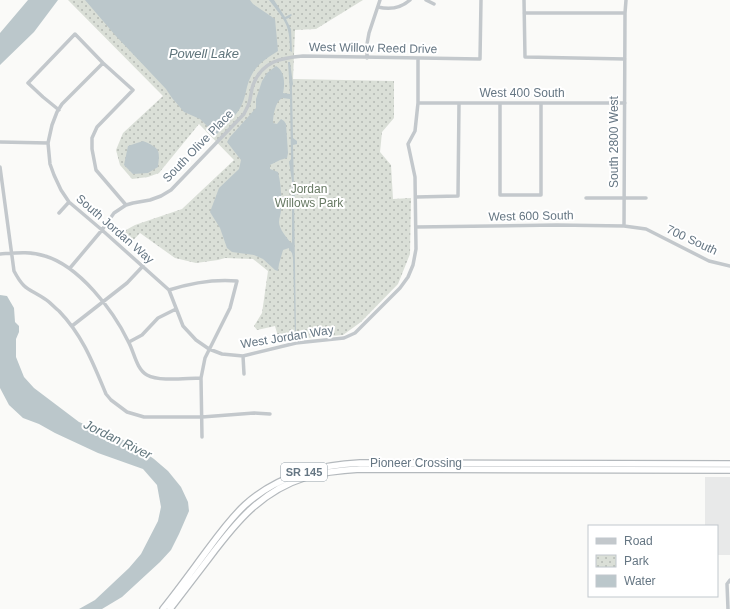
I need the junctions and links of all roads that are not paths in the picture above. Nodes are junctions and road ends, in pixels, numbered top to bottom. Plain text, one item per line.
1 (380, 0) edge
2 (410, 0) edge
3 (426, 0) edge
4 (481, 0) edge
5 (524, 0) edge
6 (626, 0) edge
7 (434, 4) dead end
8 (378, 7) junction
9 (524, 12) junction
10 (624, 13) junction
11 (367, 58) junction
12 (418, 58) junction
13 (625, 59) junction
14 (103, 63) junction
15 (268, 65) joint
16 (418, 103) junction
17 (459, 103) junction
18 (500, 103) junction
19 (541, 103) junction
20 (625, 103) junction
21 (58, 110) junction
22 (0, 142) edge
23 (48, 144) junction
24 (0, 167) edge
25 (416, 197) junction
26 (586, 198) dead end
27 (624, 198) junction
28 (646, 198) dead end
29 (69, 202) junction
30 (126, 205) junction
31 (59, 213) dead end
32 (624, 226) junction
33 (416, 227) junction
34 (646, 229) joint
35 (102, 230) junction
36 (11, 253) junction
37 (0, 254) edge
38 (143, 266) junction
39 (730, 266) edge
40 (70, 268) junction
41 (169, 290) junction
42 (102, 302) junction
43 (176, 309) junction
44 (72, 326) junction
45 (129, 342) junction
46 (209, 349) junction
47 (222, 354) joint
48 (244, 356) junction
49 (244, 374) dead end
50 (201, 378) junction
51 (270, 414) dead end
52 (202, 417) junction
53 (202, 437) dead end
54 (730, 464) edge
55 (730, 470) edge
56 (729, 580) edge
57 (163, 609) edge
58 (170, 609) edge
59 (728, 609) edge

1 - 8 street
2 - 8 street
3 - 7 street
4 - 12 street, West Willow Reed Drive
5 - 9 street
6 - 10 street, South 2800 West
8 - 11 street
9 - 10 street
9 - 13 street
10 - 13 street, South 2800 West
11 - 12 street, West Willow Reed Drive
11 - 15 street, West Willow Reed Drive
12 - 16 street
13 - 20 street, South 2800 West
14 - 21 street, South Jordan Way
14 - 21 street
14 - 30 street
15 - 30 street, South Olive Place
16 - 17 street, West 400 South
16 - 25 street
17 - 18 street, West 400 South
17 - 25 street
18 - 19 street, West 400 South
18 - 19 street
19 - 20 street, West 400 South
20 - 27 street, South 2800 West
21 - 23 street, South Jordan Way
22 - 23 street
23 - 29 street, South Jordan Way
24 - 36 street
25 - 33 street
26 - 27 street
27 - 28 street
27 - 32 street, South 2800 West
29 - 31 street
29 - 35 street, South Jordan Way
30 - 35 street, South Olive Place
32 - 33 street, West 600 South
32 - 34 street, West 600 South
33 - 48 street, West Jordan Way
34 - 39 street, 700 South
35 - 38 street, South Jordan Way
35 - 40 street, South Olive Place
36 - 37 street
36 - 40 street
36 - 44 street
38 - 41 street, South Jordan Way
38 - 42 street
40 - 42 street
41 - 43 street, South Jordan Way
41 - 46 street
42 - 44 street
42 - 45 street
43 - 45 street
43 - 46 street, South Jordan Way
44 - 52 street
45 - 50 street
46 - 47 street, South Jordan Way
46 - 50 street
47 - 48 street, West Jordan Way
48 - 49 street
50 - 52 street
51 - 52 street
52 - 53 street
54 - 57 highway, Pioneer Crossing / SR 145
55 - 58 highway, Pioneer Crossing / SR 145
56 - 59 street

